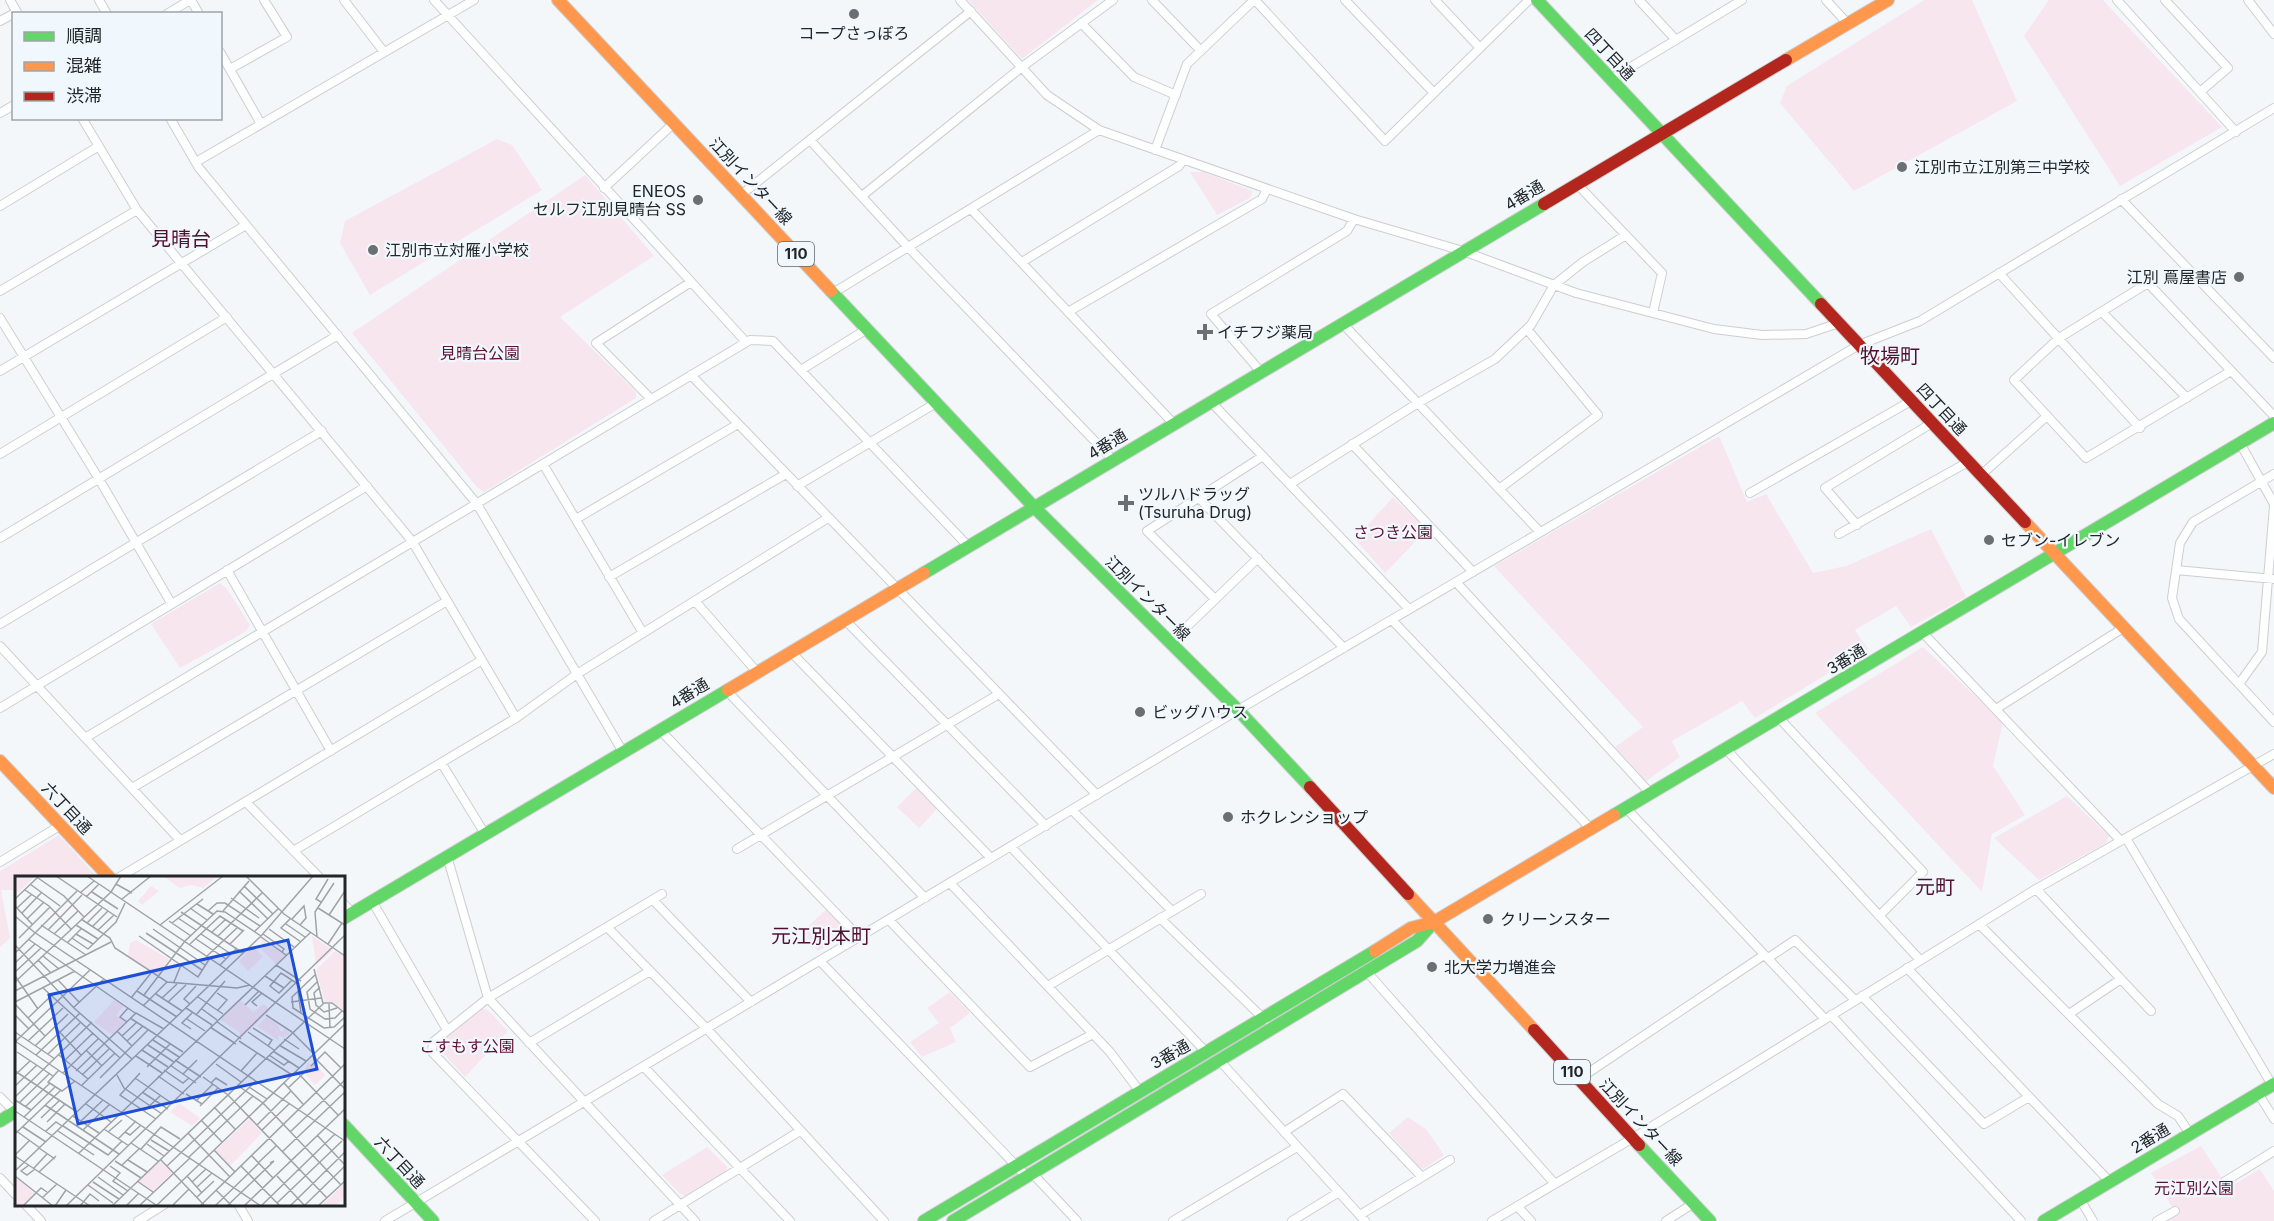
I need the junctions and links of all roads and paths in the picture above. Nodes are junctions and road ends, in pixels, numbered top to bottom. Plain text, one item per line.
1 (190, 0) edge
2 (264, 0) edge
3 (344, 0) edge
4 (434, 0) edge
5 (474, 0) edge
6 (558, 0) edge
7 (960, 0) edge
8 (1113, 0) edge
9 (1152, 0) edge
10 (1255, 0) edge
11 (1346, 0) edge
12 (1435, 0) edge
13 (1529, 0) edge
14 (1537, 0) edge
15 (1639, 0) edge
16 (1826, 0) edge
17 (1888, 0) edge
18 (2117, 0) edge
19 (2164, 0) edge
20 (2248, 0) edge
21 (1737, 1) edge
22 (971, 11) junction
23 (170, 12) edge
24 (447, 16) junction
25 (1082, 23) junction
26 (1848, 24) junction
27 (2274, 34) edge
28 (1676, 40) junction
29 (1480, 48) junction
30 (1201, 51) junction
31 (384, 52) junction
32 (222, 55) edge
33 (1022, 67) junction
34 (230, 69) junction
35 (1611, 79) junction
36 (2200, 92) junction
37 (1434, 93) junction
38 (1176, 95) junction
39 (2274, 108) edge
40 (83, 120) edge
41 (171, 120) edge
42 (674, 123) junction
43 (261, 124) junction
44 (1099, 130) junction
45 (1662, 132) junction
46 (2236, 132) junction
47 (810, 140) junction
48 (99, 146) junction
49 (1155, 150) junction
50 (1183, 160) junction
51 (195, 162) junction
52 (1576, 183) junction
53 (604, 188) junction
54 (1267, 189) junction
55 (741, 195) junction
56 (862, 196) junction
57 (2121, 200) junction
58 (0, 206) edge
59 (971, 209) junction
60 (137, 210) junction
61 (1354, 219) junction
62 (246, 225) junction
63 (1626, 235) junction
64 (908, 247) junction
65 (1463, 251) junction
66 (1022, 262) junction
67 (182, 263) junction
68 (1999, 273) junction
69 (691, 282) junction
70 (1554, 285) junction
71 (0, 291) edge
72 (833, 293) junction
73 (1068, 312) junction
74 (2102, 312) junction
75 (1653, 313) junction
76 (227, 317) junction
77 (0, 318) edge
78 (1839, 322) junction
79 (1343, 324) junction
80 (867, 329) junction
81 (1527, 329) junction
82 (338, 335) junction
83 (2059, 338) junction
84 (746, 342) junction
85 (1859, 345) junction
86 (24, 356) junction
87 (2274, 358) edge
88 (0, 370) edge
89 (801, 370) junction
90 (2231, 371) junction
91 (1261, 372) junction
92 (274, 373) junction
93 (691, 375) junction
94 (2187, 398) junction
95 (651, 399) junction
96 (1911, 401) junction
97 (1210, 402) junction
98 (1418, 403) junction
99 (936, 404) junction
100 (2047, 416) junction
101 (2274, 416) edge
102 (61, 417) junction
103 (1932, 423) junction
104 (2274, 423) edge
105 (738, 424) junction
106 (1174, 424) junction
107 (2140, 428) junction
108 (322, 431) junction
109 (869, 442) junction
110 (2240, 443) junction
111 (1352, 444) junction
112 (0, 454) edge
113 (1263, 456) junction
114 (1113, 460) junction
115 (1968, 462) junction
116 (543, 464) junction
117 (786, 474) junction
118 (2274, 474) edge
119 (1981, 475) junction
120 (99, 479) junction
121 (2263, 481) junction
122 (1290, 484) junction
123 (367, 486) junction
124 (797, 486) junction
125 (1499, 489) junction
126 (1750, 493) dead end
127 (1197, 496) junction
128 (477, 504) junction
129 (2274, 505) edge
130 (1034, 507) junction
131 (828, 518) junction
132 (576, 519) junction
133 (1857, 525) junction
134 (1540, 532) junction
135 (1839, 534) dead end
136 (0, 538) edge
137 (412, 541) junction
138 (136, 543) junction
139 (968, 546) junction
140 (2055, 555) junction
141 (1258, 558) junction
142 (227, 570) junction
143 (2176, 570) junction
144 (1473, 572) junction
145 (609, 577) junction
146 (2272, 579) edge
147 (1456, 582) junction
148 (897, 589) junction
149 (1215, 599) junction
150 (447, 601) junction
151 (695, 601) junction
152 (171, 603) junction
153 (1409, 609) junction
154 (845, 620) junction
155 (1392, 620) junction
156 (0, 624) edge
157 (2123, 628) junction
158 (262, 630) junction
159 (643, 633) junction
160 (1923, 633) junction
161 (1170, 643) junction
162 (0, 646) edge
163 (1344, 648) junction
164 (791, 652) junction
165 (482, 660) junction
166 (757, 672) junction
167 (577, 674) junction
168 (2239, 684) junction
169 (36, 685) junction
170 (726, 690) junction
171 (297, 691) junction
172 (999, 694) junction
173 (0, 708) edge
174 (1996, 709) junction
175 (1238, 710) junction
176 (516, 718) junction
177 (1779, 718) junction
178 (2274, 722) edge
179 (948, 724) junction
180 (660, 730) junction
181 (85, 738) junction
182 (1726, 749) junction
183 (331, 750) junction
184 (623, 752) junction
185 (2274, 754) edge
186 (893, 756) junction
187 (0, 761) edge
188 (442, 764) junction
189 (2253, 766) junction
190 (132, 788) junction
191 (2274, 788) edge
192 (1651, 794) junction
193 (827, 795) junction
194 (1097, 795) junction
195 (247, 802) junction
196 (1626, 808) junction
197 (1072, 810) junction
198 (61, 825) junction
199 (1046, 826) junction
200 (1591, 829) junction
201 (485, 834) junction
202 (762, 834) junction
203 (180, 840) junction
204 (2123, 840) junction
205 (1011, 847) junction
206 (737, 849) dead end
207 (295, 850) junction
208 (447, 856) junction
209 (991, 858) junction
210 (0, 862) edge
211 (108, 876) edge
212 (121, 876) edge
213 (318, 876) edge
214 (950, 883) junction
215 (2036, 889) junction
216 (662, 894) dead end
217 (1201, 894) dead end
218 (925, 898) junction
219 (653, 900) junction
220 (372, 901) junction
221 (346, 911) edge
222 (1172, 911) junction
223 (1879, 916) junction
224 (1160, 918) junction
225 (889, 920) junction
226 (1434, 922) junction
227 (1979, 924) junction
228 (607, 927) junction
229 (859, 938) junction
230 (1109, 949) junction
231 (1766, 956) junction
232 (1920, 960) junction
233 (820, 961) junction
234 (1907, 968) junction
235 (650, 971) junction
236 (1367, 972) junction
237 (2121, 979) junction
238 (1048, 986) junction
239 (488, 998) junction
240 (1858, 998) junction
241 (751, 1002) junction
242 (2151, 1011) dead end
243 (2069, 1014) junction
244 (1828, 1017) junction
245 (1263, 1018) junction
246 (706, 1029) junction
247 (1274, 1029) junction
248 (447, 1030) junction
249 (1094, 1034) junction
250 (530, 1043) junction
251 (1207, 1053) junction
252 (1220, 1061) junction
253 (644, 1067) junction
254 (1579, 1079) junction
255 (2273, 1085) edge
256 (1139, 1090) junction
257 (2258, 1093) junction
258 (0, 1097) edge
259 (2030, 1097) junction
260 (584, 1102) junction
261 (1148, 1104) junction
262 (15, 1111) edge
263 (15, 1113) edge
264 (2274, 1119) edge
265 (0, 1121) edge
266 (345, 1126) edge
267 (800, 1131) junction
268 (1284, 1132) junction
269 (2190, 1134) junction
270 (1633, 1138) junction
271 (518, 1142) junction
272 (1297, 1147) junction
273 (2274, 1151) edge
274 (1450, 1160) dead end
275 (1014, 1164) junction
276 (740, 1168) junction
277 (1029, 1174) junction
278 (1422, 1177) junction
279 (0, 1178) edge
280 (2110, 1182) junction
281 (2224, 1182) dead end
282 (1555, 1184) junction
283 (1339, 1192) junction
284 (15, 1195) edge
285 (2080, 1199) junction
286 (416, 1203) junction
287 (1694, 1203) junction
288 (680, 1205) junction
289 (27, 1206) edge
290 (163, 1206) edge
291 (239, 1206) edge
292 (1517, 1206) junction
293 (2175, 1211) dead end
294 (1188, 1217) edge
295 (1363, 1218) edge
296 (148, 1219) edge
297 (41, 1221) edge
298 (138, 1221) edge
299 (248, 1221) edge
300 (385, 1221) edge
301 (433, 1221) edge
302 (595, 1221) edge
303 (654, 1221) edge
304 (695, 1221) edge
305 (790, 1221) edge
306 (884, 1221) edge
307 (924, 1221) edge
308 (953, 1221) edge
309 (1077, 1221) edge
310 (1173, 1221) edge
311 (1292, 1221) edge
312 (1492, 1221) edge
313 (1531, 1221) edge
314 (1666, 1221) edge
315 (1710, 1221) edge
316 (2021, 1221) edge
317 (2044, 1221) edge
318 (2093, 1221) edge
319 (2157, 1221) edge

1 - 23 street
2 - 34 street
3 - 31 street
4 - 24 street
5 - 24 street
6 - 42 street, 江別インター線 / 110
7 - 22 street
8 - 25 street
9 - 30 street
10 - 30 street
10 - 37 street
11 - 37 street
12 - 29 street
13 - 29 street
14 - 35 street, 四丁目通
15 - 28 street
16 - 26 street
17 - 26 street, 4番通
18 - 36 street
19 - 36 street
20 - 27 street
21 - 28 street
22 - 33 street
22 - 47 street
24 - 31 street
24 - 53 street
25 - 33 street
25 - 38 street
26 - 45 street, 4番通
28 - 35 street
29 - 37 street
30 - 38 street
31 - 43 street
32 - 34 street
33 - 44 street
33 - 56 street
34 - 43 street
35 - 45 street, 四丁目通
36 - 46 street
38 - 49 street
39 - 46 street
40 - 48 street
41 - 51 street
42 - 53 street
42 - 55 street, 江別インター線 / 110
43 - 51 street
44 - 49 street
44 - 59 street
45 - 52 street, 4番通
45 - 78 street, 四丁目通
46 - 57 street
47 - 55 street
47 - 56 street
48 - 58 street
48 - 60 street
49 - 50 street
50 - 54 street
50 - 66 street
51 - 62 street
52 - 63 street
52 - 65 street, 4番通
53 - 69 street
54 - 61 street
54 - 73 street
55 - 72 street, 江別インター線 / 110
56 - 64 street
57 - 68 street
57 - 87 street
59 - 64 street
59 - 66 street
60 - 67 street
60 - 71 street
61 - 65 street
61 - 91 street
62 - 67 street
62 - 82 street
63 - 70 street
63 - 75 street
64 - 72 street
64 - 114 street
65 - 70 street
65 - 79 street, 4番通
66 - 73 street
67 - 76 street
67 - 86 street
68 - 83 street
68 - 85 street
69 - 84 street
69 - 95 street
70 - 75 street
70 - 81 street
72 - 80 street, 江別インター線 / 110
73 - 106 street
74 - 83 street
74 - 90 street
74 - 94 street
75 - 78 street
76 - 92 street
76 - 102 street
77 - 86 street
78 - 85 street, 四丁目通
79 - 91 street, 4番通
79 - 98 street
80 - 89 street
80 - 99 street, 江別インター線 / 110
81 - 98 street
81 - 125 street
82 - 92 street
82 - 128 street
83 - 100 street
83 - 107 street
84 - 89 street
84 - 93 street
85 - 96 street, 四丁目通
85 - 134 street
86 - 88 street
86 - 102 street
89 - 109 street
90 - 94 street
90 - 101 street
91 - 97 street, 4番通
92 - 108 street
92 - 120 street
93 - 95 street
93 - 105 street
94 - 107 street
95 - 116 street
96 - 103 street, 四丁目通
96 - 126 street
97 - 106 street, 4番通
97 - 113 street
98 - 111 street
98 - 125 street
99 - 109 street
99 - 130 street, 江別インター線 / 110
100 - 107 street
100 - 119 street
102 - 112 street
102 - 120 street
103 - 115 street, 四丁目通
103 - 133 street
104 - 110 street, 3番通
105 - 117 street
105 - 132 street
106 - 114 street, 4番通
108 - 123 street
108 - 138 street
109 - 124 street
109 - 139 street
110 - 121 street
110 - 140 street, 3番通
111 - 122 street
111 - 144 street
113 - 122 street
113 - 127 street
114 - 130 street, 4番通
115 - 119 street, 四丁目通
115 - 133 street
116 - 128 street
116 - 132 street
117 - 124 street
117 - 145 street
118 - 121 street
119 - 140 street, 四丁目通
120 - 136 street
120 - 138 street
121 - 129 street
121 - 143 street
122 - 153 street
123 - 137 street
123 - 142 street
124 - 131 street
125 - 134 street
127 - 141 street
127 - 149 street
128 - 137 street
128 - 167 street
129 - 146 street
130 - 139 street, 4番通
130 - 161 street, 江別インター線 / 110
131 - 148 street
131 - 151 street
132 - 145 street
133 - 135 street
134 - 144 street
137 - 150 street
137 - 158 street
138 - 152 street
138 - 156 street
139 - 148 street, 4番通
140 - 157 street, 四丁目通
140 - 160 street, 3番通
141 - 149 street
141 - 163 street
142 - 152 street
142 - 158 street
143 - 146 street
143 - 168 street
144 - 147 street
145 - 159 street
146 - 168 street
147 - 153 street
147 - 192 street
148 - 154 street, 4番通
148 - 172 street
149 - 161 street
150 - 165 street
150 - 171 street
151 - 159 street
151 - 166 street
152 - 169 street
153 - 155 street
154 - 164 street, 4番通
154 - 179 street
155 - 163 street
155 - 200 street
157 - 174 street
157 - 189 street, 四丁目通
158 - 171 street
158 - 181 street
159 - 167 street
160 - 174 street
160 - 177 street, 3番通
161 - 175 street, 江別インター線 / 110
162 - 169 street
163 - 175 street
164 - 166 street, 4番通
164 - 186 street
165 - 176 street
165 - 183 street
166 - 170 street, 4番通
167 - 176 street
167 - 184 street
168 - 178 street
169 - 173 street
169 - 181 street
170 - 180 street, 4番通
170 - 193 street
171 - 183 street
171 - 190 street
172 - 179 street
172 - 194 street
174 - 204 street
175 - 194 street
175 - 226 street, 江別インター線 / 110
176 - 188 street
177 - 182 street, 3番通
177 - 223 street
179 - 186 street
179 - 199 street
180 - 184 street, 4番通
180 - 202 street
181 - 190 street
182 - 192 street, 3番通
182 - 223 street
183 - 195 street
184 - 201 street, 4番通
185 - 189 street
186 - 193 street
186 - 209 street
187 - 198 street, 六丁目通
188 - 201 street
188 - 207 street
189 - 191 street, 四丁目通
189 - 204 street
190 - 203 street
192 - 196 street, 3番通
193 - 202 street
193 - 218 street
194 - 197 street
195 - 203 street
195 - 207 street
196 - 200 street, 3番通
196 - 231 street
197 - 199 street
197 - 222 street
198 - 210 street
198 - 211 street, 六丁目通
199 - 205 street
200 - 226 street, 3番通
201 - 208 street, 4番通
202 - 206 street
202 - 229 street
203 - 212 street
204 - 215 street
204 - 255 street
205 - 209 street
205 - 230 street
207 - 213 street
208 - 220 street, 4番通
208 - 239 street
209 - 214 street
214 - 218 street
214 - 238 street
215 - 227 street
215 - 237 street
216 - 219 street
217 - 222 street
218 - 225 street
219 - 228 street
219 - 241 street
220 - 221 street, 4番通
220 - 248 street
222 - 224 street
223 - 232 street
224 - 230 street
224 - 245 street
225 - 229 street
225 - 249 street
226 - 236 street, 3番通
226 - 245 street, 3番通
226 - 254 street, 江別インター線 / 110
227 - 232 street
227 - 243 street
228 - 235 street
228 - 239 street
229 - 233 street
230 - 238 street
230 - 251 street
231 - 240 street
231 - 244 street
231 - 254 street
232 - 234 street
233 - 241 street
233 - 275 street
234 - 240 street
234 - 259 street
235 - 246 street
235 - 250 street
236 - 247 street, 3番通
236 - 282 street
237 - 242 street
237 - 243 street
238 - 249 street
239 - 248 street
239 - 250 street
240 - 244 street
240 - 259 street
241 - 246 street
243 - 269 street
244 - 270 street
244 - 316 street
245 - 247 street
245 - 251 street, 3番通
246 - 253 street
246 - 267 street
247 - 252 street, 3番通
248 - 271 street
249 - 256 street
250 - 260 street
251 - 256 street, 3番通
252 - 261 street, 3番通
252 - 268 street
253 - 260 street
253 - 276 street
254 - 270 street, 江別インター線 / 110
255 - 257 street, 2番通
256 - 261 street
256 - 275 street, 3番通
257 - 264 street
257 - 269 street, 2番通
258 - 262 street
259 - 280 street
260 - 271 street
260 - 288 street
261 - 277 street, 3番通
263 - 265 street
266 - 286 street, 六丁目通
267 - 276 street
267 - 306 street
268 - 272 street
268 - 278 street
269 - 280 street, 2番通
270 - 282 street
270 - 287 street, 江別インター線 / 110
271 - 286 street
271 - 302 street
272 - 283 street
272 - 294 street
273 - 281 street
274 - 278 street
275 - 277 street
275 - 307 street, 3番通
276 - 288 street
276 - 305 street
277 - 308 street, 3番通
277 - 309 street
278 - 295 street
279 - 284 street
280 - 285 street, 2番通
282 - 292 street
283 - 295 street
283 - 311 street
285 - 317 street, 2番通
285 - 318 street
286 - 300 street
286 - 301 street, 六丁目通
287 - 314 street
287 - 315 street, 江別インター線 / 110
288 - 303 street
288 - 304 street
289 - 297 street
290 - 296 street
291 - 299 street
292 - 312 street
292 - 313 street
293 - 319 street
294 - 310 street
296 - 298 street

